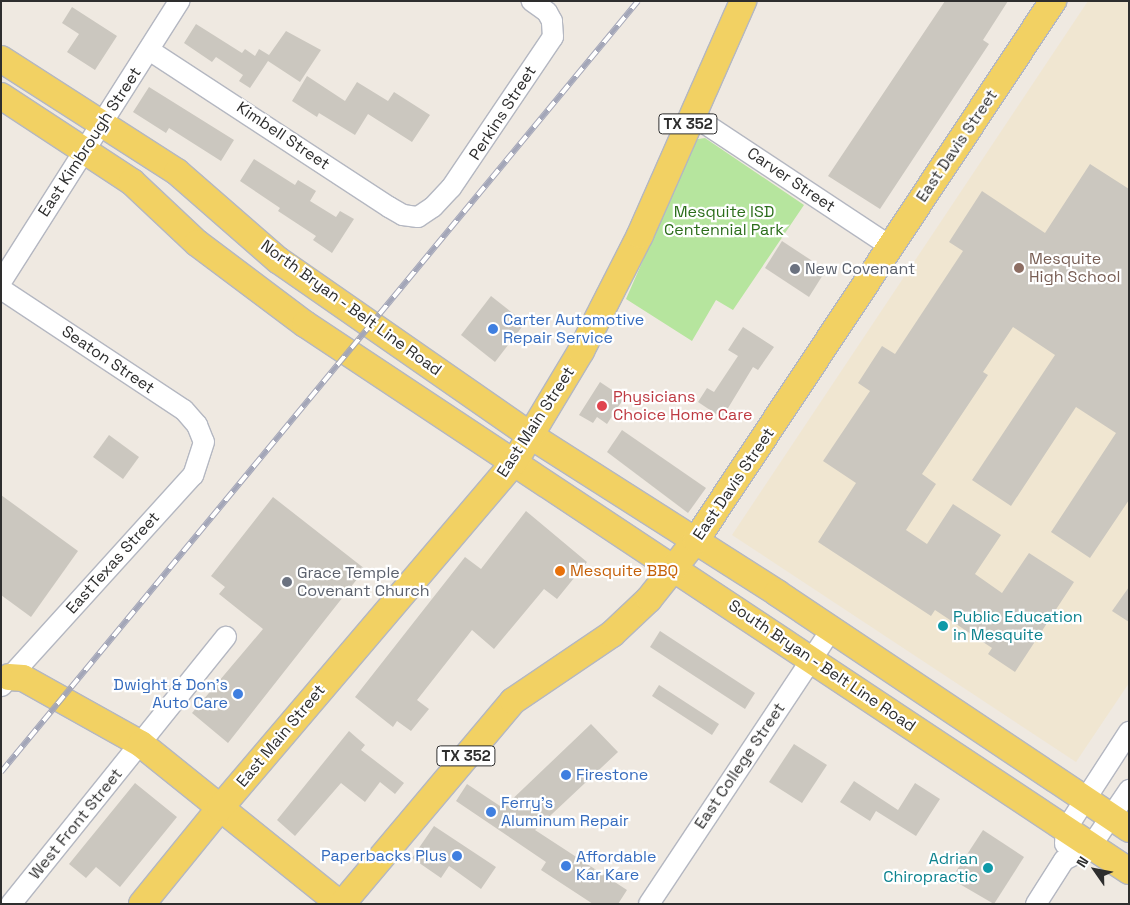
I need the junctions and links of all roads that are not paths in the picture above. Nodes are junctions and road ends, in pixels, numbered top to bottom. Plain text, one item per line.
1 (179, 1) edge
2 (532, 1) edge
3 (743, 1) edge
4 (1053, 1) edge
5 (149, 50) junction
6 (1, 58) edge
7 (1, 96) edge
8 (692, 115) junction
9 (100, 122) junction
10 (82, 149) junction
11 (418, 217) joint
12 (890, 246) junction
13 (1, 282) edge
14 (1, 289) edge
15 (531, 436) junction
16 (204, 442) joint
17 (515, 461) junction
18 (696, 540) junction
19 (675, 567) junction
20 (832, 629) junction
21 (226, 637) dead end
22 (811, 660) junction
23 (4, 678) edge
24 (1129, 732) edge
25 (141, 744) junction
26 (1129, 790) edge
27 (1086, 800) junction
28 (220, 808) junction
29 (1120, 823) edge
30 (1066, 829) junction
31 (1091, 846) junction
32 (1064, 860) junction
33 (1129, 871) edge
34 (11, 904) edge
35 (142, 904) edge
36 (341, 904) edge
37 (649, 904) edge
38 (1036, 904) edge

1 - 5 street, East Kimbrough Street
2 - 11 street, Perkins Street
3 - 8 main road, East Main Street / TX 352
4 - 12 main road, East Davis Street / TX 352
5 - 9 street, East Kimbrough Street
5 - 11 street, Kimbell Street
6 - 9 main road, North Bryan - Belt Line Road
7 - 10 main road, North Bryan - Belt Line Road
8 - 12 street, Carver Street
8 - 15 main road, East Main Street / TX 352
9 - 10 street, East Kimbrough Street
9 - 15 main road, North Bryan - Belt Line Road
10 - 13 street, East Kimbrough Street
10 - 17 main road, North Bryan - Belt Line Road
12 - 18 main road, East Davis Street / TX 352
14 - 16 street, Seaton Street
15 - 17 main road, East Main Street / TX 352
15 - 18 main road
16 - 23 street, EastTexas Street
17 - 19 main road, South Bryan - Belt Line Road
17 - 28 main road, East Main Street / TX 352
18 - 19 main road, East Davis Street / TX 352
18 - 20 main road
19 - 22 main road, South Bryan - Belt Line Road
19 - 36 main road, East Davis Street / TX 352
20 - 22 street, East College Street
20 - 27 main road
21 - 25 street, West Front Street
22 - 30 main road, South Bryan - Belt Line Road
22 - 37 street, East College Street
23 - 25 main road
24 - 27 street
25 - 28 main road
25 - 34 street, West Front Street
26 - 29 street
27 - 29 main road
27 - 30 street
28 - 35 main road, TX 352
28 - 36 main road
29 - 31 street
30 - 31 main road, South Bryan - Belt Line Road
30 - 32 street
31 - 32 street
31 - 33 main road, South Bryan - Belt Line Road
32 - 38 street

